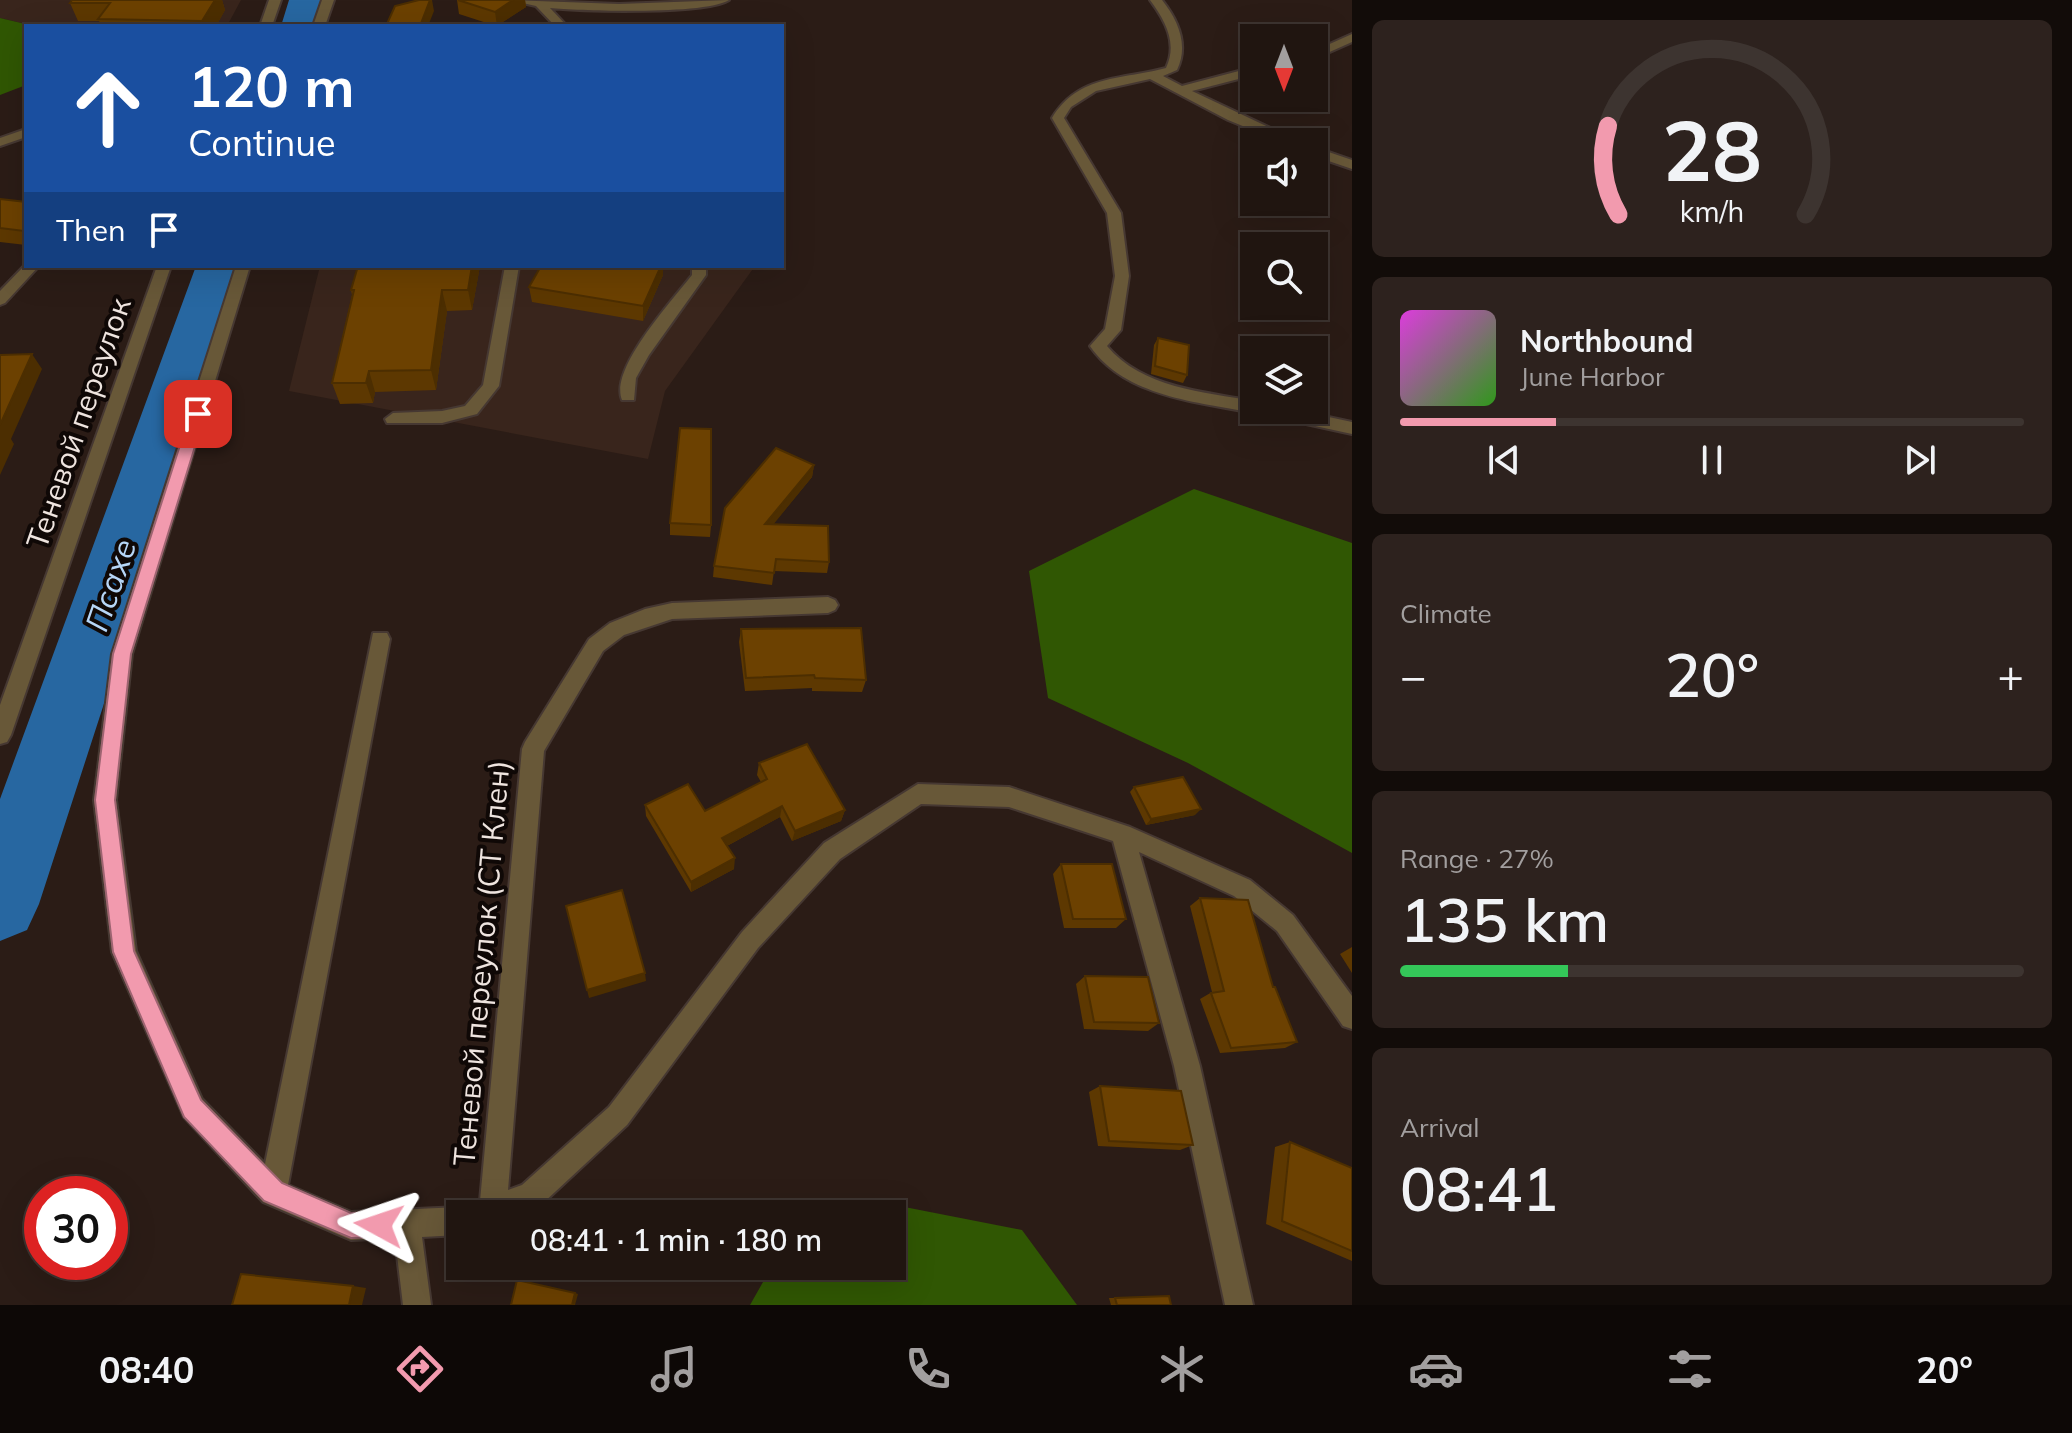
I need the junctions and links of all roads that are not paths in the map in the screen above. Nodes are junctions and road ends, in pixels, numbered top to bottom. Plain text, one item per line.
1 (275, 0) edge
2 (328, 0) edge
3 (515, 0) edge
4 (723, 0) edge
5 (1156, 0) edge
6 (540, 4) junction
7 (267, 24) edge
8 (320, 24) edge
9 (559, 24) edge
10 (1352, 38) edge
11 (1328, 49) edge
12 (1240, 75) edge
13 (1153, 76) junction
14 (1182, 90) junction
15 (1259, 128) edge
16 (24, 134) edge
17 (0, 142) edge
18 (1328, 156) edge
19 (1352, 165) edge
20 (30, 268) edge
21 (163, 268) edge
22 (242, 268) edge
23 (512, 268) edge
24 (699, 268) edge
25 (0, 300) edge
26 (628, 396) dead end
27 (1240, 404) edge
28 (393, 419) dead end
29 (1328, 423) edge
30 (1352, 428) edge
31 (828, 605) dead end
32 (380, 639) dead end
33 (0, 735) edge
34 (1122, 834) junction
35 (1352, 1017) edge
36 (273, 1192) junction
37 (488, 1200) edge
38 (518, 1200) edge
39 (446, 1222) edge
40 (407, 1224) junction
41 (417, 1305) edge
42 (1239, 1305) edge

1 - 7 street
2 - 8 street
3 - 6 street
4 - 6 street
5 - 13 street
6 - 9 street
10 - 11 street
12 - 14 street
13 - 14 street
13 - 27 street
14 - 15 street
16 - 17 street
18 - 19 street
20 - 25 street
21 - 33 street, Теневой переулок
22 - 36 street
23 - 28 street
24 - 26 street
29 - 30 street
31 - 37 street, Теневой переулок (СТ Клен)
32 - 36 street
34 - 35 street, Теневой переулок (СТ Клен)
34 - 38 street, Теневой переулок (СТ Клен)
34 - 42 street
36 - 40 street
39 - 40 street
40 - 41 street

